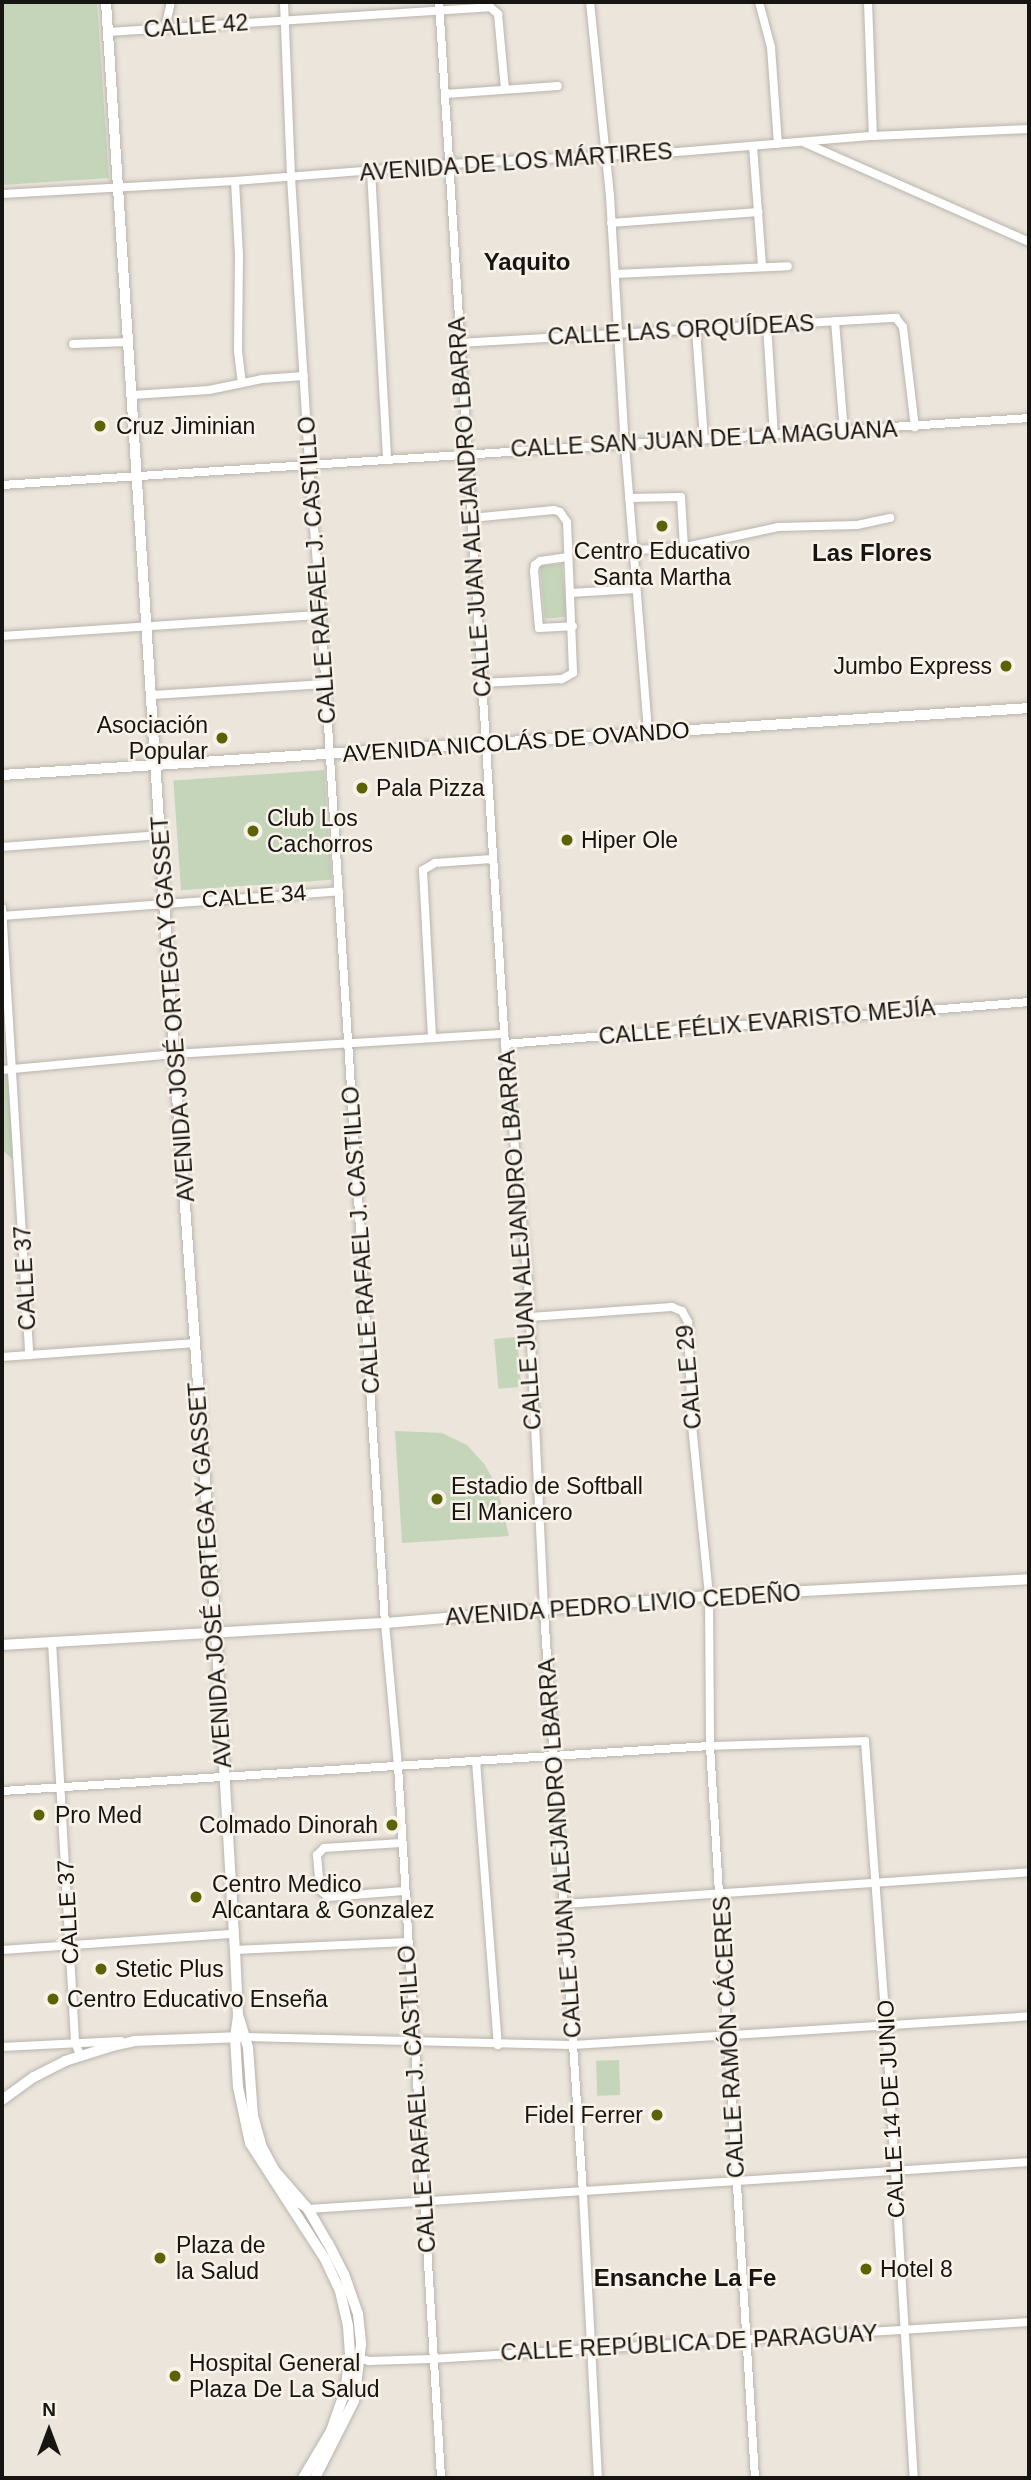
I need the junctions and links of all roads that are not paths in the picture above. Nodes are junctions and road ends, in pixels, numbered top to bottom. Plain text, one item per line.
1 (106, 2) edge
2 (171, 2) edge
3 (284, 2) edge
4 (590, 2) edge
5 (759, 2) edge
6 (868, 2) edge
7 (439, 7) edge
8 (285, 21) junction
9 (165, 28) junction
10 (108, 32) junction
11 (558, 86) dead end
12 (505, 89) junction
13 (446, 94) junction
14 (1029, 129) edge
15 (873, 136) junction
16 (805, 143) junction
17 (778, 144) junction
18 (753, 146) junction
19 (604, 156) junction
20 (449, 164) junction
21 (371, 171) junction
22 (291, 177) junction
23 (235, 181) junction
24 (119, 188) junction
25 (2, 194) edge
26 (759, 212) junction
27 (611, 223) junction
28 (1029, 242) edge
29 (788, 266) dead end
30 (762, 267) junction
31 (615, 274) junction
32 (835, 321) junction
33 (767, 325) junction
34 (696, 330) junction
35 (617, 334) junction
36 (129, 342) junction
37 (459, 343) junction
38 (73, 344) dead end
39 (304, 376) junction
40 (242, 383) junction
41 (133, 394) junction
42 (1029, 418) edge
43 (915, 427) junction
44 (844, 432) junction
45 (774, 436) junction
46 (704, 440) junction
47 (625, 445) junction
48 (466, 454) junction
49 (387, 459) junction
50 (309, 465) junction
51 (138, 476) junction
52 (2, 485) edge
53 (629, 498) junction
54 (471, 518) junction
55 (890, 518) dead end
56 (684, 547) junction
57 (633, 550) junction
58 (568, 557) junction
59 (636, 589) junction
60 (570, 593) junction
61 (321, 615) junction
62 (573, 626) junction
63 (148, 628) junction
64 (2, 636) edge
65 (481, 683) junction
66 (325, 684) junction
67 (153, 695) junction
68 (1029, 708) edge
69 (648, 734) junction
70 (486, 745) junction
71 (328, 754) junction
72 (157, 766) junction
73 (2, 775) edge
74 (161, 835) junction
75 (2, 847) edge
76 (492, 859) junction
77 (338, 891) junction
78 (164, 902) junction
79 (2, 908) edge
80 (2, 916) edge
81 (1029, 1002) edge
82 (504, 1034) junction
83 (432, 1037) junction
84 (348, 1042) junction
85 (505, 1044) junction
86 (174, 1054) junction
87 (13, 1068) junction
88 (2, 1070) edge
89 (530, 1317) junction
90 (195, 1343) junction
91 (29, 1355) junction
92 (2, 1357) edge
93 (1029, 1579) edge
94 (709, 1597) junction
95 (544, 1612) junction
96 (384, 1623) junction
97 (216, 1632) junction
98 (52, 1642) junction
99 (2, 1645) edge
100 (710, 1746) junction
101 (554, 1756) junction
102 (477, 1761) junction
103 (398, 1766) junction
104 (224, 1776) junction
105 (61, 1788) junction
106 (2, 1791) edge
107 (401, 1843) junction
108 (1029, 1872) edge
109 (876, 1882) junction
110 (404, 1891) junction
111 (721, 1894) junction
112 (565, 1904) junction
113 (233, 1934) junction
114 (407, 1941) junction
115 (70, 1945) junction
116 (2, 1950) edge
117 (235, 1950) junction
118 (1029, 2016) edge
119 (887, 2024) junction
120 (729, 2035) junction
121 (240, 2037) junction
122 (413, 2040) junction
123 (134, 2041) junction
124 (75, 2042) junction
125 (498, 2045) junction
126 (573, 2045) junction
127 (2, 2047) edge
128 (80, 2055) junction
129 (2, 2100) edge
130 (1029, 2162) edge
131 (894, 2172) junction
132 (737, 2184) junction
133 (583, 2193) junction
134 (284, 2196) junction
135 (424, 2203) junction
136 (308, 2209) junction
137 (1029, 2322) edge
138 (904, 2330) junction
139 (747, 2339) junction
140 (590, 2350) junction
141 (355, 2356) junction
142 (431, 2359) junction
143 (303, 2478) edge
144 (315, 2478) edge
145 (441, 2478) edge
146 (598, 2478) edge
147 (755, 2478) edge
148 (914, 2478) edge

1 - 10 main road, AVENIDA JOSÉ ORTEGA Y GASSET
2 - 9 street
3 - 8 street, CALLE RAFAEL J. CASTILLO
4 - 19 street
5 - 17 street
6 - 15 street
7 - 8 street, CALLE 42
7 - 12 street, CALLE 42
7 - 13 street, CALLE JUAN ALEJANDRO LBARRA
8 - 9 street, CALLE 42
8 - 22 street, CALLE RAFAEL J. CASTILLO
9 - 10 street, CALLE 42
10 - 24 main road, AVENIDA JOSÉ ORTEGA Y GASSET
11 - 12 street
12 - 13 street
13 - 20 street, CALLE JUAN ALEJANDRO LBARRA
14 - 15 street, AVENIDA DE LOS MÁRTIRES
15 - 16 street, AVENIDA DE LOS MÁRTIRES
16 - 17 street, AVENIDA DE LOS MÁRTIRES
16 - 28 street
17 - 18 street, AVENIDA DE LOS MÁRTIRES
18 - 19 street, AVENIDA DE LOS MÁRTIRES
18 - 26 street
19 - 20 street, AVENIDA DE LOS MÁRTIRES
19 - 27 street
20 - 21 street, AVENIDA DE LOS MÁRTIRES
20 - 37 street, CALLE JUAN ALEJANDRO LBARRA
21 - 22 street, AVENIDA DE LOS MÁRTIRES
21 - 49 street
22 - 23 street, AVENIDA DE LOS MÁRTIRES
22 - 39 street, CALLE RAFAEL J. CASTILLO
23 - 24 street, AVENIDA DE LOS MÁRTIRES
23 - 40 street
24 - 25 street, AVENIDA DE LOS MÁRTIRES
24 - 36 main road, AVENIDA JOSÉ ORTEGA Y GASSET
26 - 27 street
26 - 30 street
27 - 31 street
29 - 30 street
30 - 31 street
31 - 35 street
32 - 33 street, CALLE LAS ORQUÍDEAS
32 - 43 street, CALLE LAS ORQUÍDEAS
32 - 44 street
33 - 34 street, CALLE LAS ORQUÍDEAS
33 - 45 street
34 - 35 street, CALLE LAS ORQUÍDEAS
34 - 46 street
35 - 37 street, CALLE LAS ORQUÍDEAS
35 - 47 street
36 - 38 street
36 - 41 main road, AVENIDA JOSÉ ORTEGA Y GASSET
37 - 48 street, CALLE JUAN ALEJANDRO LBARRA
39 - 40 street
39 - 50 street, CALLE RAFAEL J. CASTILLO
40 - 41 street
41 - 51 main road, AVENIDA JOSÉ ORTEGA Y GASSET
42 - 43 street, CALLE SAN JUAN DE LA MAGUANA
43 - 44 street, CALLE SAN JUAN DE LA MAGUANA
44 - 45 street, CALLE SAN JUAN DE LA MAGUANA
45 - 46 street, CALLE SAN JUAN DE LA MAGUANA
46 - 47 street, CALLE SAN JUAN DE LA MAGUANA
47 - 48 street, CALLE SAN JUAN DE LA MAGUANA
47 - 53 street
48 - 49 street, CALLE SAN JUAN DE LA MAGUANA
48 - 54 street, CALLE JUAN ALEJANDRO LBARRA
49 - 50 street, CALLE SAN JUAN DE LA MAGUANA
50 - 51 street, CALLE SAN JUAN DE LA MAGUANA
50 - 61 street, CALLE RAFAEL J. CASTILLO
51 - 52 street, CALLE SAN JUAN DE LA MAGUANA
51 - 63 main road, AVENIDA JOSÉ ORTEGA Y GASSET
53 - 56 street
53 - 57 street
54 - 58 street
54 - 65 street, CALLE JUAN ALEJANDRO LBARRA
55 - 56 street
56 - 57 street
57 - 59 street
58 - 60 street
58 - 62 street
59 - 60 street
59 - 69 street
60 - 62 street
61 - 63 street
61 - 66 street, CALLE RAFAEL J. CASTILLO
62 - 65 street
63 - 64 street
63 - 67 main road, AVENIDA JOSÉ ORTEGA Y GASSET
65 - 70 street, CALLE JUAN ALEJANDRO LBARRA
66 - 67 street
66 - 71 street, CALLE RAFAEL J. CASTILLO
67 - 72 main road, AVENIDA JOSÉ ORTEGA Y GASSET
68 - 69 street, AVENIDA NICOLÁS DE OVANDO
69 - 70 street, AVENIDA NICOLÁS DE OVANDO
70 - 71 street, AVENIDA NICOLÁS DE OVANDO
70 - 76 street, CALLE JUAN ALEJANDRO LBARRA
71 - 72 street, AVENIDA NICOLÁS DE OVANDO
71 - 77 street, CALLE RAFAEL J. CASTILLO
72 - 73 street, AVENIDA NICOLÁS DE OVANDO
72 - 74 main road, AVENIDA JOSÉ ORTEGA Y GASSET
74 - 75 street
74 - 78 main road, AVENIDA JOSÉ ORTEGA Y GASSET
76 - 82 street, CALLE JUAN ALEJANDRO LBARRA
76 - 83 street
77 - 78 street, CALLE 34
77 - 84 street, CALLE RAFAEL J. CASTILLO
78 - 80 street, CALLE 34
78 - 86 main road, AVENIDA JOSÉ ORTEGA Y GASSET
79 - 80 street, CALLE 37
80 - 87 street, CALLE 37
81 - 85 street, CALLE FÉLIX EVARISTO MEJÍA
82 - 83 street
82 - 85 street, CALLE JUAN ALEJANDRO LBARRA
83 - 84 street
84 - 86 street
84 - 96 street, CALLE RAFAEL J. CASTILLO
85 - 89 street, CALLE JUAN ALEJANDRO LBARRA
86 - 87 street
86 - 90 main road, AVENIDA JOSÉ ORTEGA Y GASSET
87 - 88 street
87 - 91 street, CALLE 37
89 - 94 street, CALLE 29
89 - 95 street, CALLE JUAN ALEJANDRO LBARRA
90 - 91 street
90 - 97 main road, AVENIDA JOSÉ ORTEGA Y GASSET
91 - 92 street
93 - 94 main road, AVENIDA PEDRO LIVIO CEDEÑO
94 - 95 main road, AVENIDA PEDRO LIVIO CEDEÑO
94 - 100 street, CALLE RAMÓN CÁCERES
95 - 96 main road, AVENIDA PEDRO LIVIO CEDEÑO
95 - 101 street, CALLE JUAN ALEJANDRO LBARRA
96 - 97 main road, AVENIDA PEDRO LIVIO CEDEÑO
96 - 103 street, CALLE RAFAEL J. CASTILLO
97 - 98 main road, AVENIDA PEDRO LIVIO CEDEÑO
97 - 104 main road, AVENIDA JOSÉ ORTEGA Y GASSET
98 - 99 main road, AVENIDA PEDRO LIVIO CEDEÑO
98 - 105 street, CALLE 37
100 - 101 street
100 - 109 street, CALLE 14 DE JUNIO
100 - 111 street, CALLE RAMÓN CÁCERES
101 - 102 street
101 - 112 street, CALLE JUAN ALEJANDRO LBARRA
102 - 103 street
102 - 125 street
103 - 104 street
103 - 107 street, CALLE RAFAEL J. CASTILLO
104 - 105 street
104 - 113 main road, AVENIDA JOSÉ ORTEGA Y GASSET
105 - 106 street
105 - 115 street, CALLE 37
107 - 110 street, CALLE RAFAEL J. CASTILLO
107 - 110 street
108 - 109 street
109 - 111 street
109 - 119 street, CALLE 14 DE JUNIO
110 - 114 street, CALLE RAFAEL J. CASTILLO
111 - 112 street
111 - 120 street, CALLE RAMÓN CÁCERES
112 - 126 street, CALLE JUAN ALEJANDRO LBARRA
113 - 115 street
113 - 117 main road, AVENIDA JOSÉ ORTEGA Y GASSET
114 - 117 street
114 - 122 street, CALLE RAFAEL J. CASTILLO
115 - 116 street
115 - 124 street, CALLE 37
117 - 121 main road, AVENIDA JOSÉ ORTEGA Y GASSET
118 - 119 street
119 - 120 street
119 - 131 street, CALLE 14 DE JUNIO
120 - 126 street
120 - 132 street, CALLE RAMÓN CÁCERES
121 - 122 street
121 - 123 street
121 - 134 main road, AVENIDA JOSÉ ORTEGA Y GASSET
121 - 136 main road, AVENIDA JOSÉ ORTEGA Y GASSET
122 - 125 street
122 - 135 street, CALLE RAFAEL J. CASTILLO
123 - 124 street
123 - 128 street
124 - 127 street
124 - 128 street, CALLE 37
125 - 126 street
126 - 133 street, CALLE JUAN ALEJANDRO LBARRA
128 - 129 street
130 - 131 street
131 - 132 street
131 - 138 street, CALLE 14 DE JUNIO
132 - 133 street
132 - 139 street, CALLE RAMÓN CÁCERES
133 - 135 street
133 - 140 street, CALLE JUAN ALEJANDRO LBARRA
134 - 136 street
134 - 141 main road, AVENIDA JOSÉ ORTEGA Y GASSET
135 - 136 street
135 - 142 street, CALLE RAFAEL J. CASTILLO
136 - 141 main road, AVENIDA JOSÉ ORTEGA Y GASSET
137 - 138 street, CALLE REPÚBLICA DE PARAGUAY
138 - 139 street, CALLE REPÚBLICA DE PARAGUAY
138 - 148 street, CALLE 14 DE JUNIO
139 - 140 street, CALLE REPÚBLICA DE PARAGUAY
139 - 147 street, CALLE RAMÓN CÁCERES
140 - 142 street, CALLE REPÚBLICA DE PARAGUAY
140 - 146 street, CALLE JUAN ALEJANDRO LBARRA
141 - 142 street, CALLE REPÚBLICA DE PARAGUAY
141 - 143 main road, AVENIDA JOSÉ ORTEGA Y GASSET
141 - 144 main road, AVENIDA JOSÉ ORTEGA Y GASSET
142 - 145 street, CALLE RAFAEL J. CASTILLO

